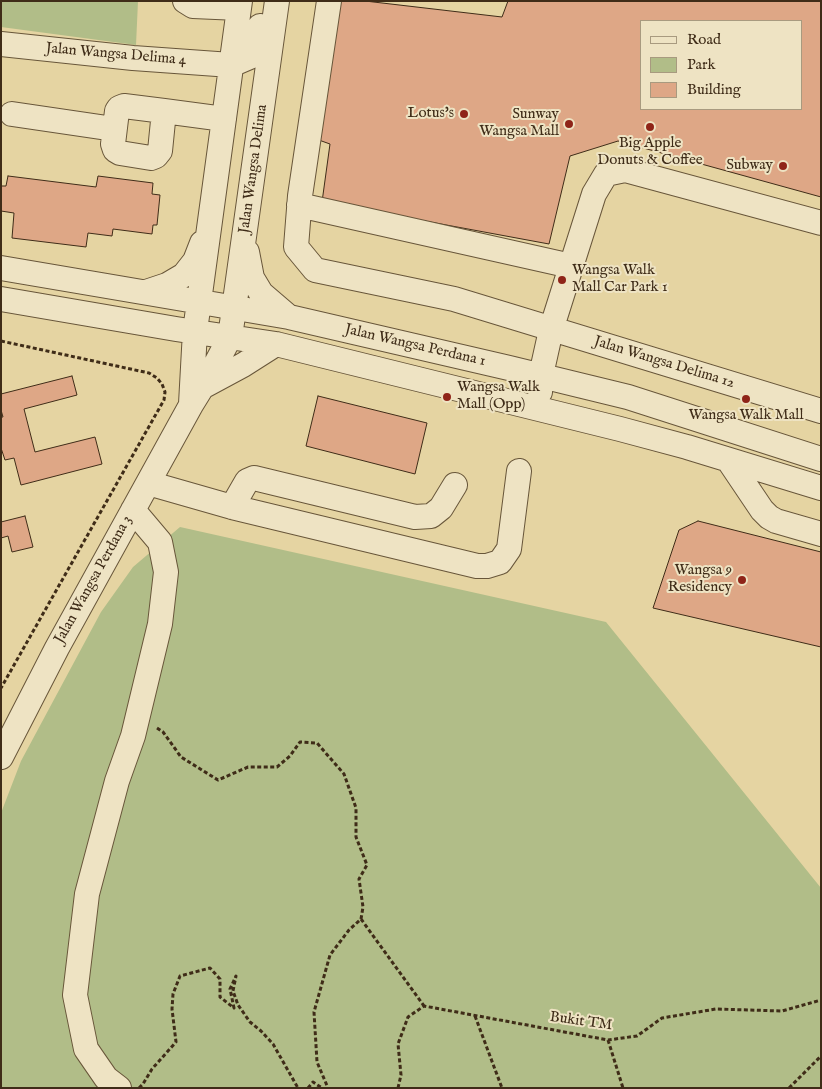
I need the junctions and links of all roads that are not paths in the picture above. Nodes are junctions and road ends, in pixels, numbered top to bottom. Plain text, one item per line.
1 (185, 1) edge
2 (262, 1) edge
3 (277, 1) edge
4 (329, 1) edge
5 (239, 4) edge
6 (1, 44) edge
7 (231, 65) junction
8 (164, 111) junction
9 (12, 114) dead end
10 (224, 119) junction
11 (114, 129) junction
12 (299, 205) junction
13 (211, 221) junction
14 (821, 224) edge
15 (244, 236) junction
16 (571, 266) junction
17 (1, 268) edge
18 (144, 292) junction
19 (1, 299) edge
20 (199, 302) junction
21 (234, 308) junction
22 (289, 317) junction
23 (551, 330) junction
24 (195, 332) junction
25 (230, 337) junction
26 (276, 344) junction
27 (542, 375) junction
28 (196, 396) junction
29 (539, 408) junction
30 (821, 411) edge
31 (821, 459) edge
32 (729, 461) junction
33 (519, 471) dead end
34 (148, 482) junction
35 (455, 485) dead end
36 (821, 488) edge
37 (232, 506) junction
38 (133, 510) junction
39 (821, 534) edge
40 (1, 757) edge
41 (119, 1088) edge

1 - 5 street
2 - 7 street
3 - 15 street, Jalan Wangsa Delima
4 - 12 street, Jalan Wangsa Delima 12
5 - 7 street
6 - 7 street, Jalan Wangsa Delima 4
7 - 10 street
8 - 10 street
8 - 11 street
8 - 11 street
9 - 11 street
10 - 13 street
12 - 16 street
12 - 23 street, Jalan Wangsa Delima 12
13 - 18 street
13 - 20 street
14 - 16 street
15 - 21 street, Jalan Wangsa Delima
15 - 22 street
16 - 23 street
17 - 18 street, Jalan Wangsa Perdana 1
18 - 20 street, Jalan Wangsa Perdana 1
19 - 24 street, Jalan Wangsa Perdana 1
20 - 21 street, Jalan Wangsa Perdana 1
20 - 24 street
21 - 22 street, Jalan Wangsa Perdana 1
21 - 25 street, Jalan Wangsa Delima
22 - 27 street, Jalan Wangsa Perdana 1
23 - 27 street
23 - 30 street, Jalan Wangsa Delima 12
24 - 25 street, Jalan Wangsa Perdana 1
24 - 28 street, Jalan Wangsa Perdana 3
25 - 26 street, Jalan Wangsa Perdana 1
25 - 28 street, Jalan Wangsa Perdana 3
26 - 28 street
26 - 29 street, Jalan Wangsa Perdana 1
27 - 29 street
27 - 31 street, Jalan Wangsa Perdana 1
28 - 34 street, Jalan Wangsa Perdana 3
29 - 32 street, Jalan Wangsa Perdana 1
32 - 36 street, Jalan Wangsa Perdana 1
32 - 39 street
33 - 37 street
34 - 37 street
34 - 38 street, Jalan Wangsa Perdana 3
35 - 37 street
38 - 40 street, Jalan Wangsa Perdana 3
38 - 41 street

